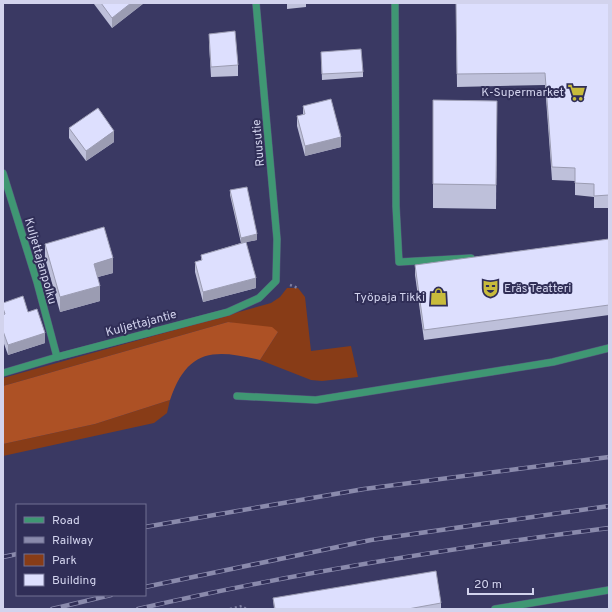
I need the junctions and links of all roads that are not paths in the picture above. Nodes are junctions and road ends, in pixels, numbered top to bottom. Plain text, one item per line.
1 (256, 3) edge
2 (395, 3) edge
3 (3, 172) edge
4 (477, 257) edge
5 (276, 281) joint
6 (609, 348) edge
7 (56, 357) junction
8 (3, 373) edge
9 (237, 396) dead end
10 (609, 590) edge
11 (495, 609) edge

1 - 5 street, Ruusutie
2 - 4 street
3 - 7 street, Kuljettajanpolku
5 - 7 street, Kuljettajantie
6 - 9 street
7 - 8 street, Kuljettajantie
10 - 11 street

